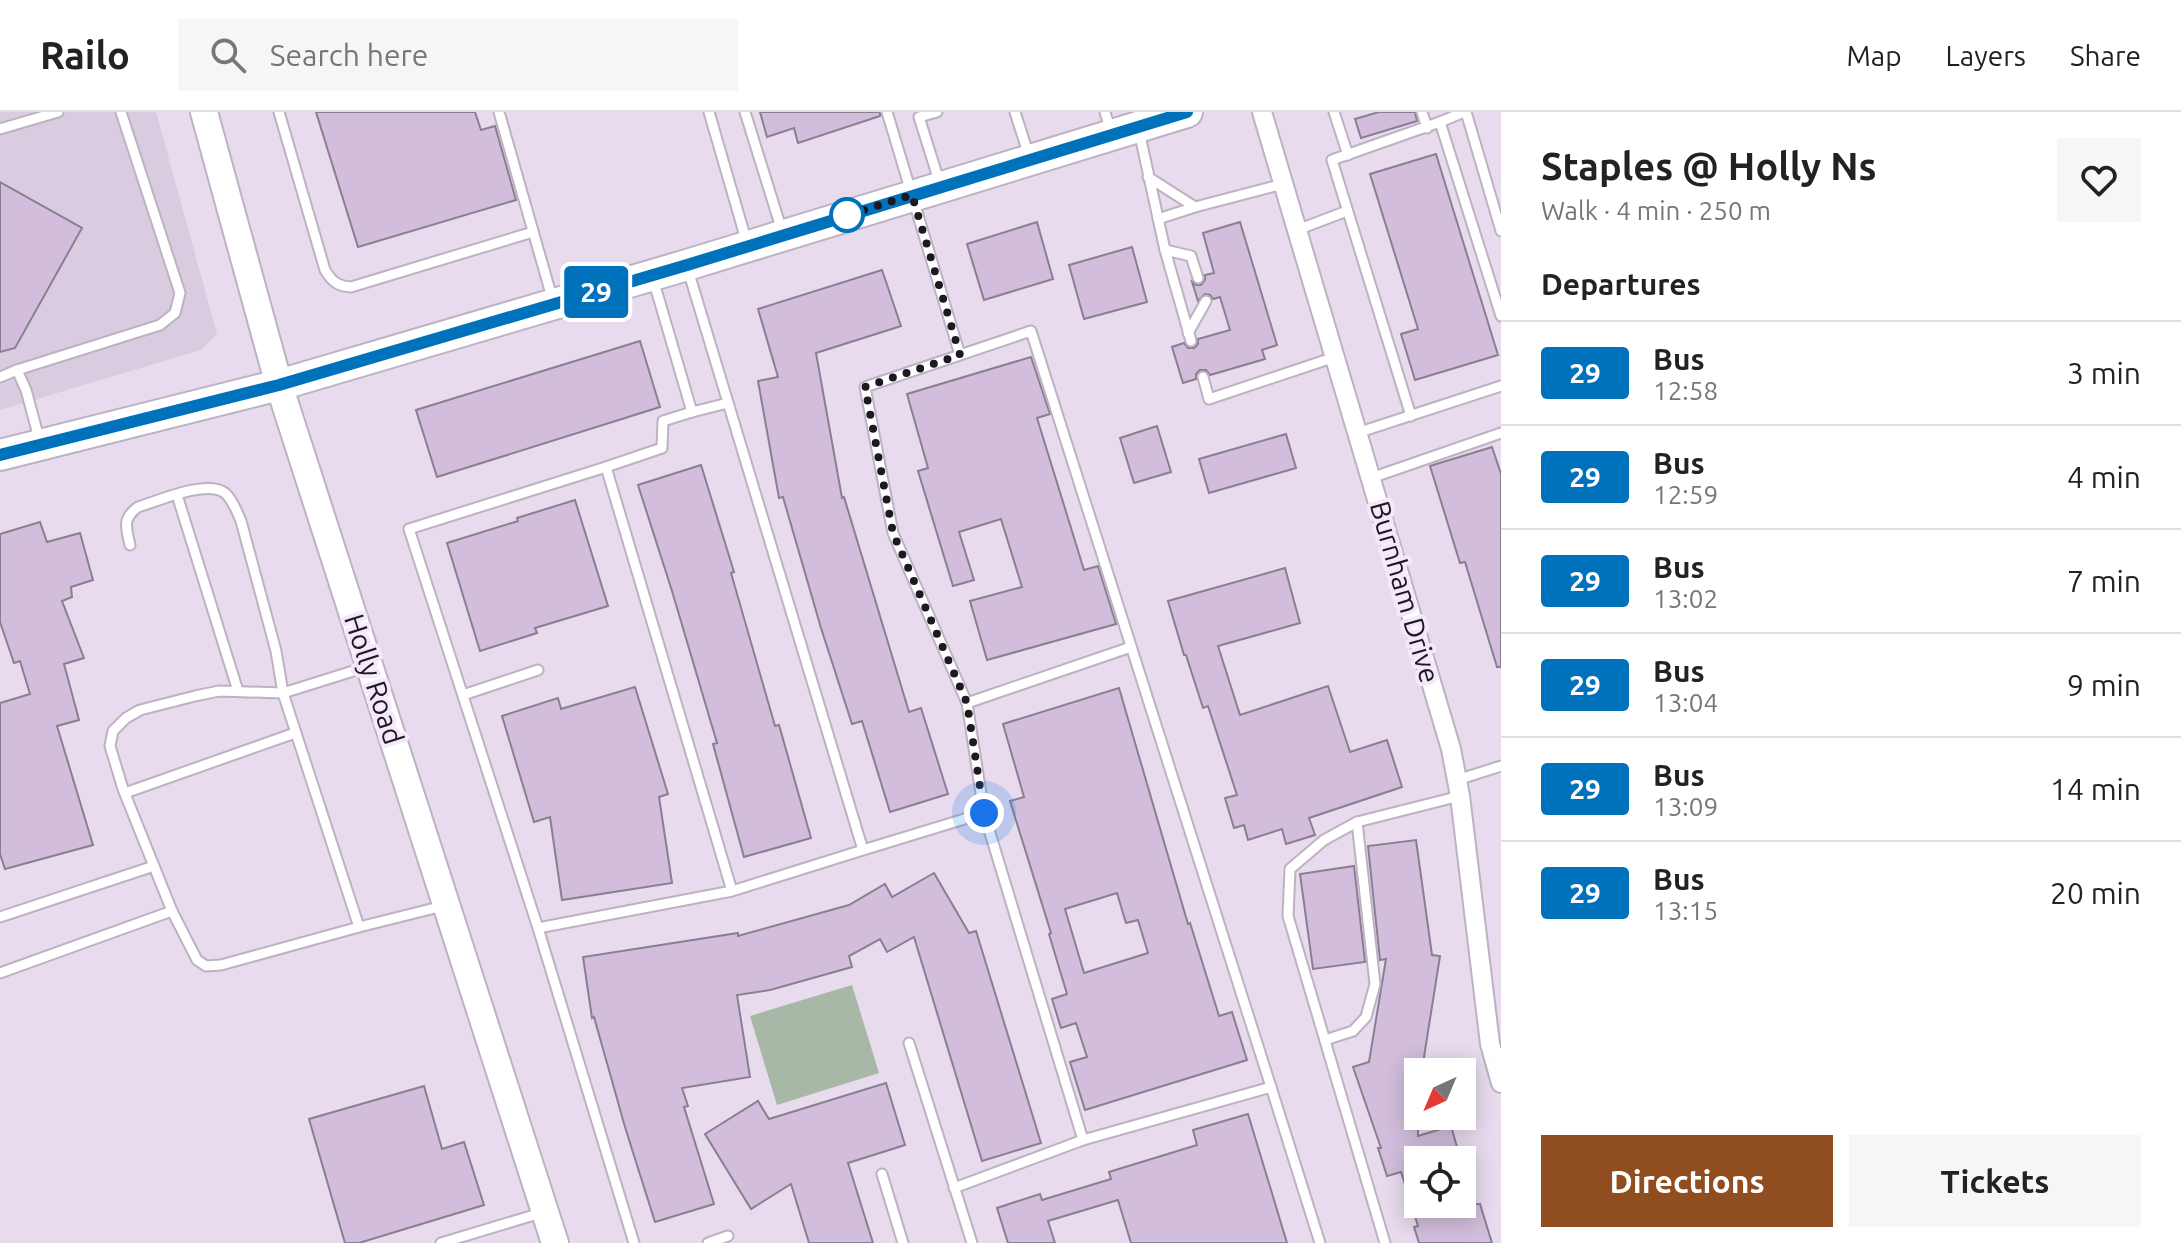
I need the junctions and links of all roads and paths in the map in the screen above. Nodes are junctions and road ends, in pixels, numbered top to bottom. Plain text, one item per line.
1 (58, 112) edge
2 (121, 112) edge
3 (204, 112) edge
4 (279, 112) edge
5 (499, 112) edge
6 (709, 112) edge
7 (745, 112) edge
8 (887, 112) edge
9 (937, 112) edge
10 (1015, 112) edge
11 (1187, 112) edge
12 (1262, 112) edge
13 (1335, 112) edge
14 (1422, 112) edge
15 (1465, 112) edge
16 (918, 114) edge
17 (1440, 122) junction
18 (1118, 124) edge
19 (1427, 128) junction
20 (0, 129) edge
21 (1348, 155) junction
22 (1030, 160) junction
23 (1148, 177) junction
24 (1283, 184) junction
25 (927, 191) junction
26 (1195, 207) junction
27 (1347, 211) junction
28 (1158, 219) junction
29 (1297, 230) junction
30 (1501, 231) edge
31 (533, 232) junction
32 (783, 236) junction
33 (748, 247) junction
34 (1165, 250) junction
35 (687, 265) junction
36 (652, 276) junction
37 (1198, 278) dead end
38 (1206, 301) dead end
39 (554, 304) junction
40 (1501, 316) edge
41 (960, 355) junction
42 (1335, 357) junction
43 (17, 370) junction
44 (0, 377) edge
45 (1203, 377) dead end
46 (279, 385) junction
47 (1501, 386) edge
48 (728, 403) junction
49 (692, 412) junction
50 (1411, 416) junction
51 (1357, 433) junction
52 (1501, 433) edge
53 (40, 446) junction
54 (1, 452) edge
55 (606, 467) junction
56 (1371, 478) junction
57 (177, 495) junction
58 (130, 545) dead end
59 (1131, 647) junction
60 (369, 666) junction
61 (538, 670) dead end
62 (174, 688) dead end
63 (238, 691) junction
64 (283, 693) junction
65 (463, 695) junction
66 (178, 700) junction
67 (967, 703) junction
68 (295, 733) junction
69 (1501, 766) edge
70 (1458, 788) junction
71 (125, 793) junction
72 (984, 813) junction
73 (1357, 822) junction
74 (863, 850) junction
75 (154, 866) junction
76 (732, 891) junction
77 (446, 906) junction
78 (172, 911) junction
79 (0, 917) edge
80 (359, 927) junction
81 (538, 928) junction
82 (0, 973) edge
83 (1325, 1040) junction
84 (909, 1043) dead end
85 (1501, 1083) edge
86 (1271, 1087) junction
87 (1083, 1140) junction
88 (882, 1174) dead end
89 (954, 1188) junction
90 (545, 1212) junction
91 (728, 1236) dead end
92 (441, 1243) edge
93 (555, 1243) edge
94 (634, 1243) edge
95 (708, 1243) edge
96 (903, 1243) edge
97 (972, 1243) edge
98 (1320, 1243) edge
99 (1385, 1243) edge

1 - 20 lane
2 - 43 lane
3 - 46 main road, Holly Road
4 - 31 lane
5 - 31 lane
6 - 33 lane
7 - 32 lane
8 - 25 lane
9 - 16 lane
10 - 22 lane
11 - 18 main road
12 - 24 street, Burnham Drive
13 - 21 lane
14 - 19 lane
15 - 17 lane
15 - 30 lane
16 - 25 lane
17 - 19 lane
17 - 40 lane
18 - 22 main road
18 - 23 lane
19 - 21 lane
21 - 27 lane
22 - 25 main road
23 - 26 lane
23 - 28 lane
24 - 26 lane
24 - 29 street, Burnham Drive
25 - 32 main road
25 - 41 lane
26 - 28 lane
27 - 29 lane
27 - 50 lane
28 - 34 lane
29 - 42 street, Burnham Drive
31 - 39 lane
32 - 33 main road
33 - 35 main road
34 - 37 lane
34 - 38 lane
35 - 36 main road
35 - 48 lane
36 - 39 main road
36 - 49 lane
39 - 46 main road
41 - 59 lane
41 - 67 lane
42 - 45 lane
42 - 51 street, Burnham Drive
43 - 44 lane
43 - 53 lane
46 - 53 main road
46 - 60 main road, Holly Road
47 - 50 lane
48 - 49 lane
48 - 74 lane
49 - 55 lane
50 - 51 lane
51 - 56 street, Burnham Drive
52 - 56 lane
53 - 54 main road
55 - 65 lane
55 - 76 lane
56 - 70 street, Burnham Drive
57 - 58 lane
57 - 63 lane
57 - 64 lane
59 - 67 lane
59 - 86 lane
60 - 64 lane
60 - 77 main road, Holly Road
61 - 65 lane
62 - 66 lane
63 - 64 lane
63 - 66 lane
64 - 68 lane
65 - 81 lane
66 - 71 lane
67 - 72 lane
68 - 71 lane
68 - 80 lane
69 - 70 lane
70 - 73 lane
70 - 85 street, Burnham Drive
71 - 75 lane
72 - 74 lane
72 - 87 lane
73 - 83 lane
73 - 83 lane
74 - 76 lane
75 - 78 lane
75 - 79 lane
76 - 81 lane
77 - 80 lane
77 - 90 main road, Holly Road
78 - 80 lane
78 - 82 lane
81 - 94 lane
83 - 99 lane
84 - 89 lane
86 - 87 lane
86 - 98 lane
87 - 89 lane
88 - 96 lane
89 - 97 lane
90 - 92 lane
90 - 93 main road, Holly Road
91 - 95 lane

